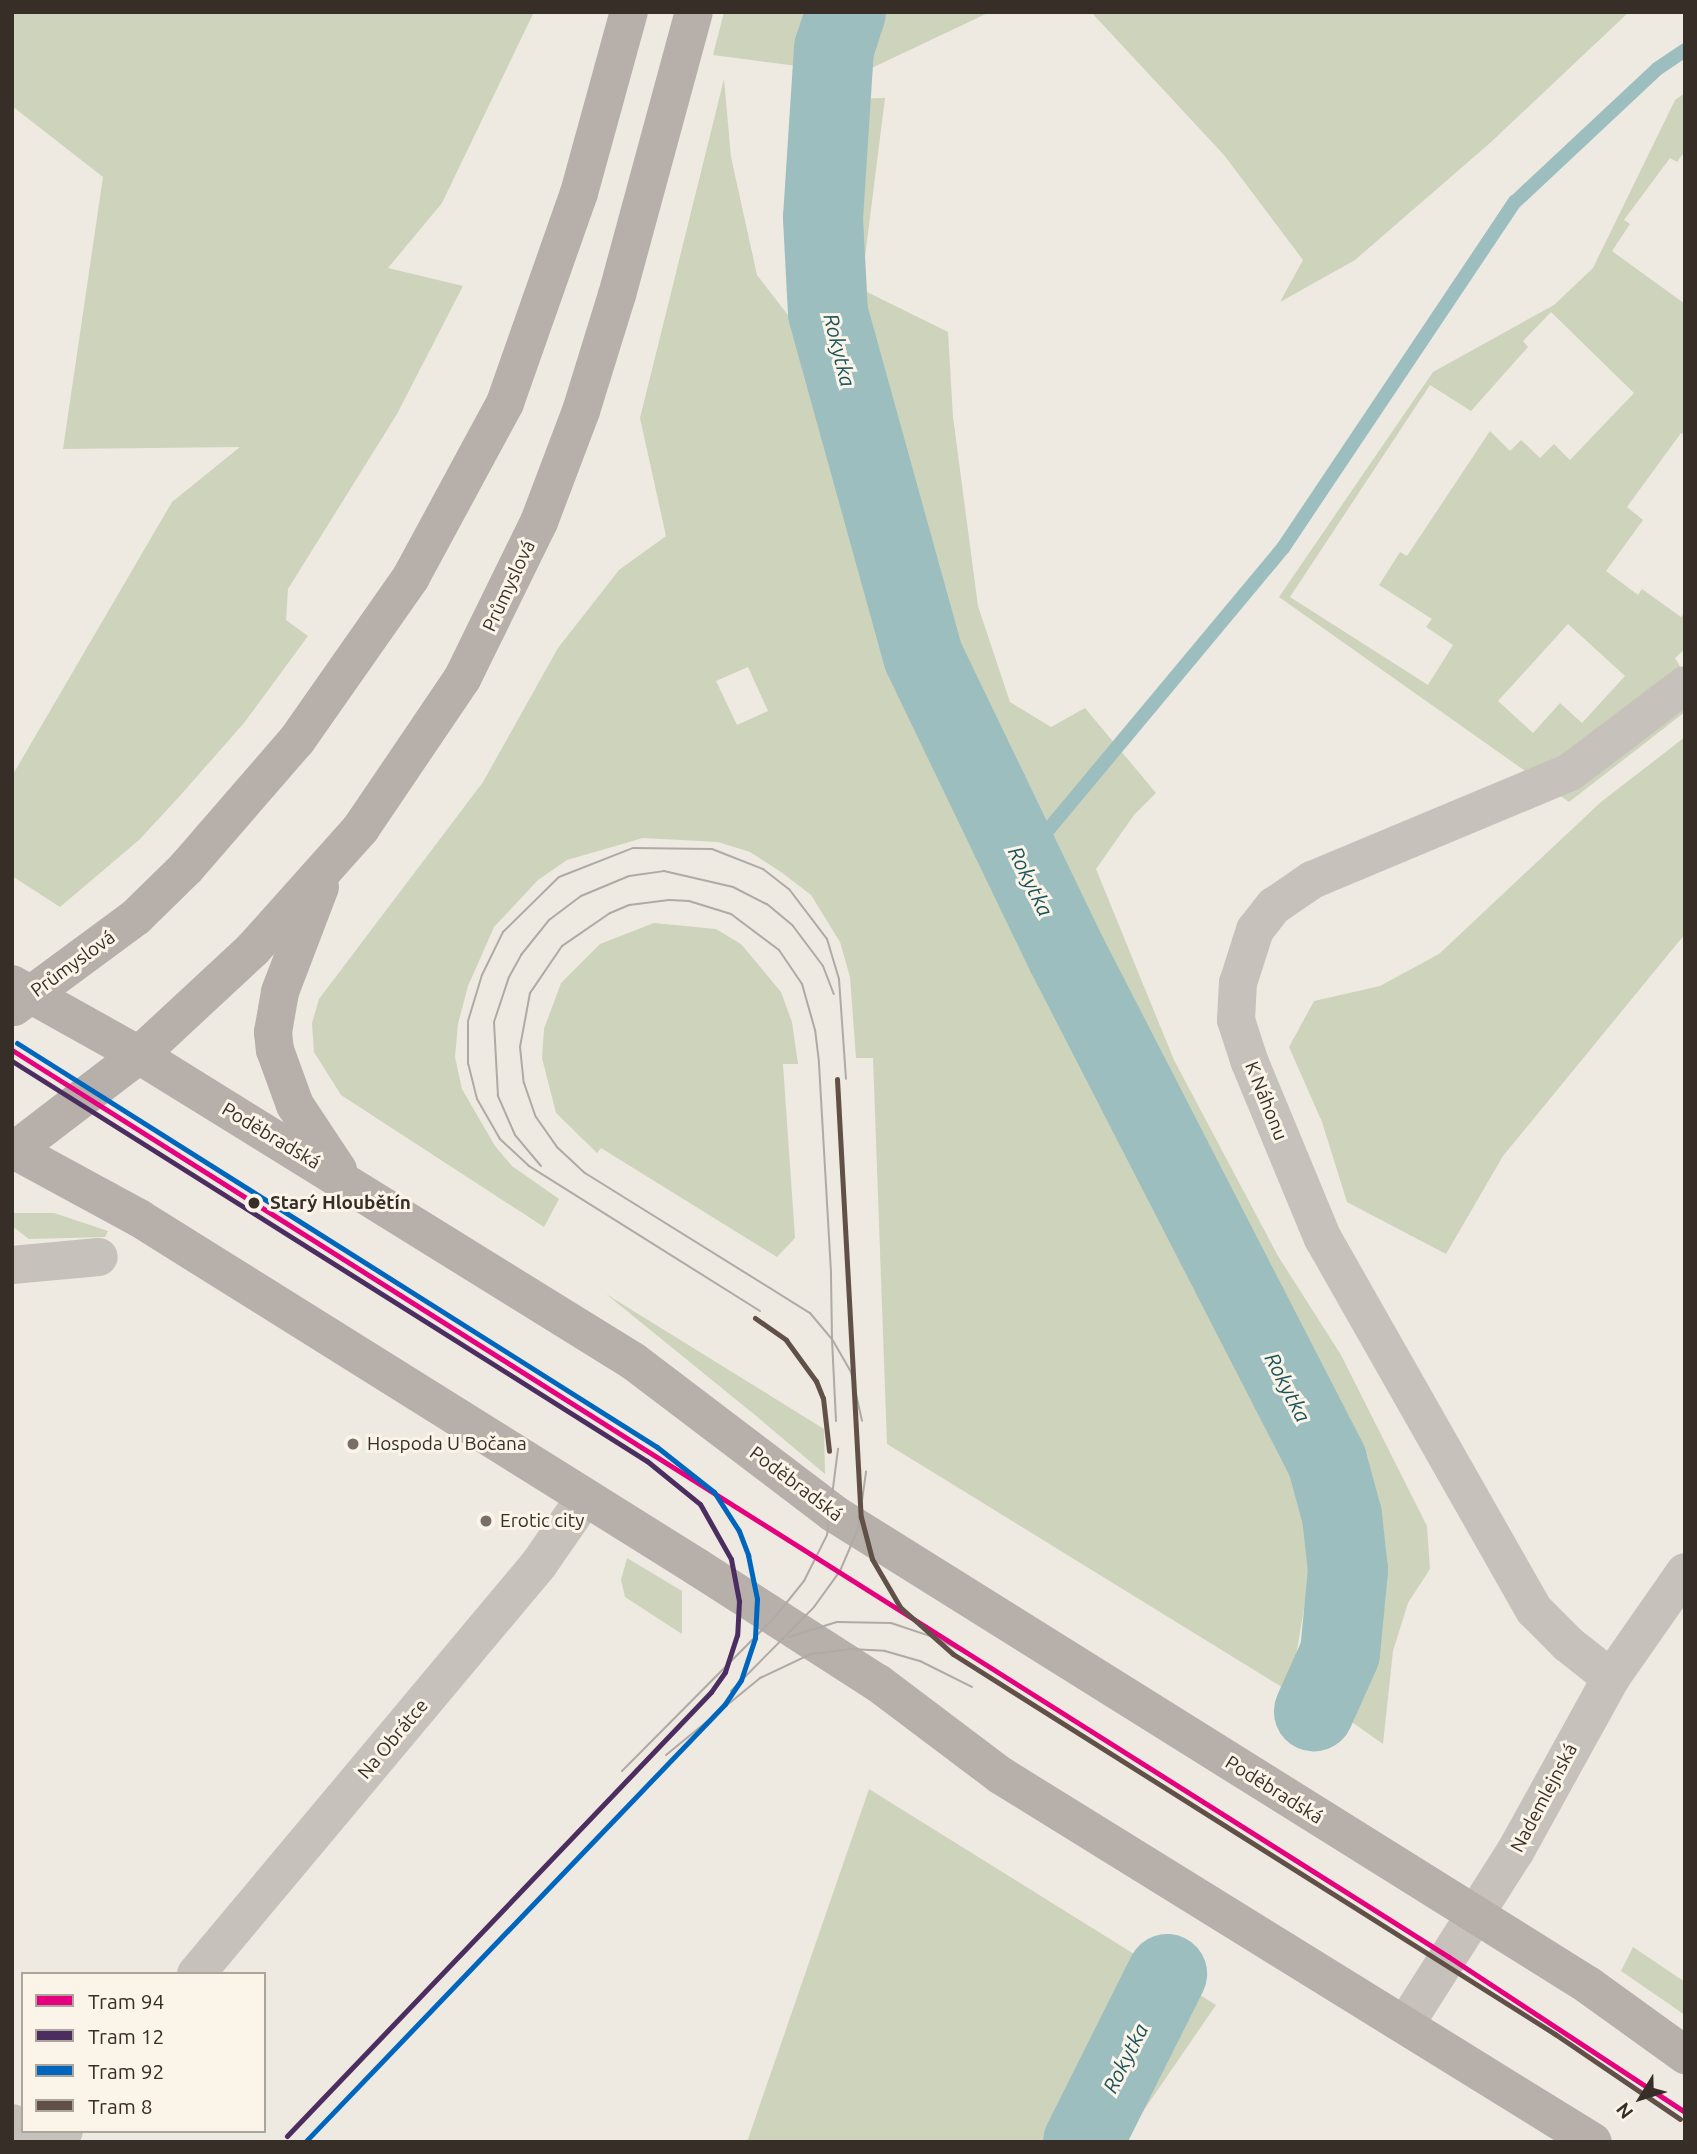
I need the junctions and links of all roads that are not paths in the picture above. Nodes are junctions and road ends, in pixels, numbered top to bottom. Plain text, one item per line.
1 (629, 12) edge
2 (694, 12) edge
3 (1685, 685) edge
4 (326, 870) junction
5 (18, 995) edge
6 (139, 1055) junction
7 (13, 1151) edge
8 (348, 1183) junction
9 (99, 1257) dead end
10 (12, 1265) edge
11 (584, 1499) junction
12 (1685, 1572) edge
13 (1611, 1678) junction
14 (1475, 1916) junction
15 (198, 1972) edge
16 (1405, 2025) junction
17 (1685, 2055) edge
18 (1593, 2142) edge

1 - 5 main road, Průmyslová
2 - 4 main road, Průmyslová
3 - 13 street, K Náhonu
4 - 6 main road, Průmyslová
4 - 8 main road
5 - 6 main road, Poděbradská
6 - 7 main road, Průmyslová
6 - 8 main road, Poděbradská
7 - 11 main road
8 - 14 main road, Poděbradská
9 - 10 street
11 - 15 street, Na Obrátce
11 - 16 main road
12 - 13 street, Nademlejnská
13 - 14 street, Nademlejnská
14 - 16 street, Nademlejnská
14 - 17 main road, Poděbradská
16 - 18 main road

